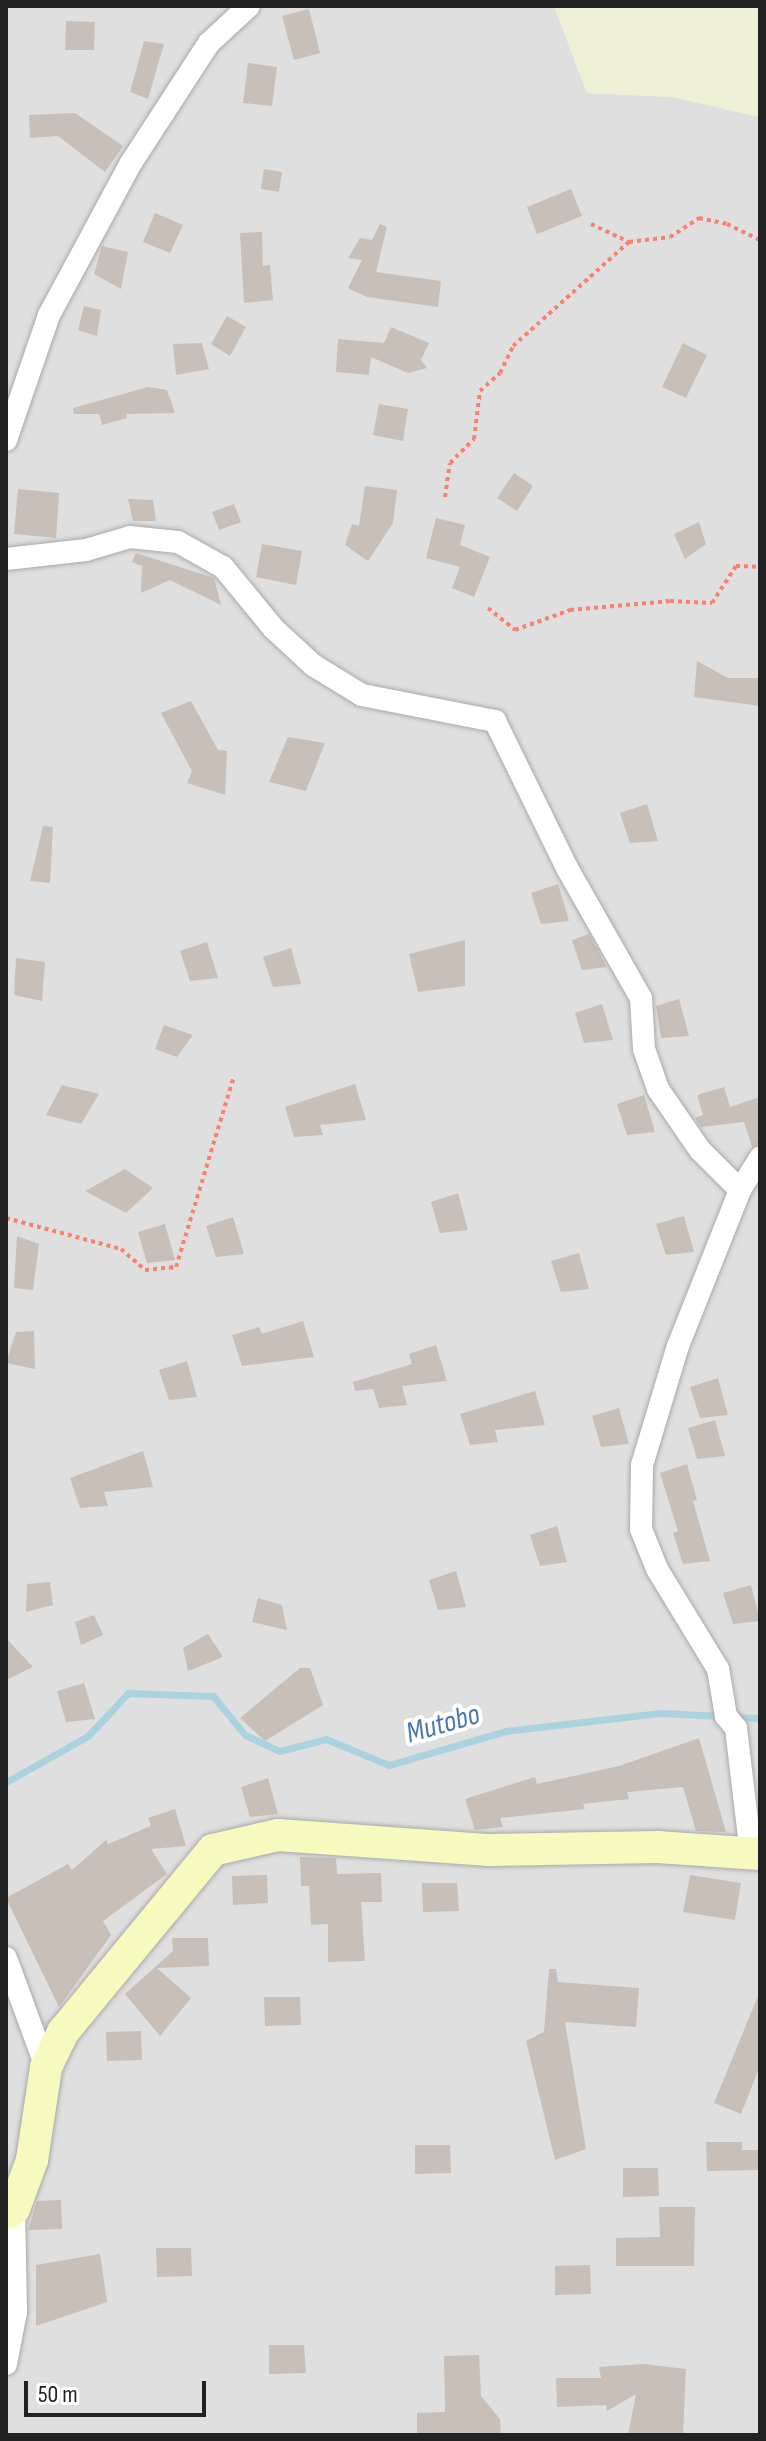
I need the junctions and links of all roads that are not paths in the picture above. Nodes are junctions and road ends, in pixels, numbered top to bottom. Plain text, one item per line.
1 (249, 6) edge
2 (6, 440) edge
3 (6, 559) edge
4 (760, 1158) edge
5 (740, 1190) junction
6 (756, 1854) edge
7 (6, 1958) edge
8 (46, 2067) junction
9 (10, 2211) edge
10 (6, 2364) edge

1 - 2 street
3 - 5 street
4 - 5 street
5 - 6 street
6 - 8 main road
7 - 8 street
8 - 9 main road
9 - 10 street

